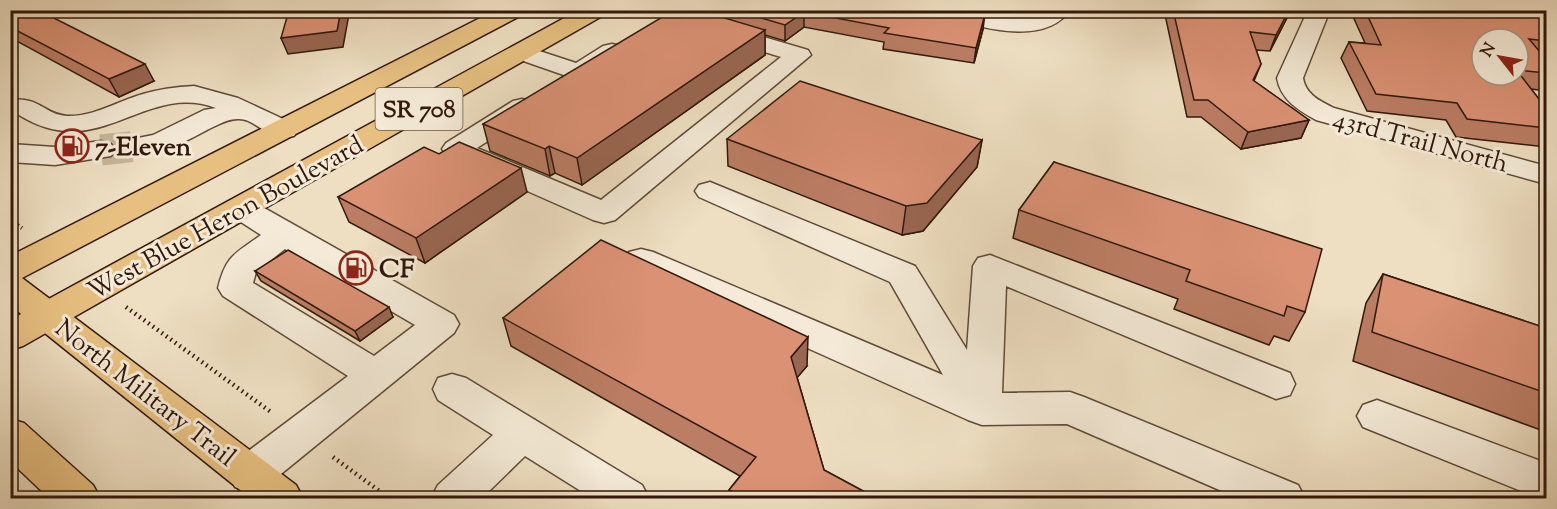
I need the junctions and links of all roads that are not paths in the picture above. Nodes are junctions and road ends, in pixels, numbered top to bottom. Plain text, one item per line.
1 (514, 10) edge
2 (596, 10) edge
3 (945, 10) edge
4 (1059, 10) edge
5 (1319, 10) edge
6 (701, 26) edge
7 (629, 41) edge
8 (521, 52) junction
9 (578, 72) junction
10 (10, 108) edge
11 (241, 110) junction
12 (284, 129) junction
13 (138, 146) tunnel mouth
14 (101, 150) tunnel mouth
15 (10, 153) edge
16 (1546, 175) edge
17 (710, 191) dead end
18 (241, 208) junction
19 (283, 234) junction
20 (633, 256) edge
21 (10, 270) edge
22 (10, 286) edge
23 (49, 316) junction
24 (10, 337) edge
25 (376, 375) junction
26 (1276, 384) dead end
27 (452, 389) dead end
28 (982, 409) junction
29 (1377, 416) dead end
30 (522, 433) junction
31 (10, 435) edge
32 (250, 474) junction
33 (1546, 482) edge
34 (78, 498) edge
35 (281, 498) edge
36 (453, 498) edge
37 (627, 498) edge
38 (1283, 498) edge

1 - 12 main road, West Blue Heron Boulevard / SR 708
2 - 8 main road, West Blue Heron Boulevard / SR 708
3 - 4 street
5 - 16 street, 43rd Trail North
6 - 9 street
7 - 9 street
8 - 9 street
8 - 18 main road, West Blue Heron Boulevard / SR 708
10 - 11 street
11 - 12 street
11 - 13 street
12 - 21 main road, West Blue Heron Boulevard / SR 708
14 - 15 street
17 - 28 street
18 - 19 street
18 - 23 main road, West Blue Heron Boulevard / SR 708
19 - 25 street
19 - 25 street
20 - 28 street
22 - 23 main road, North Military Trail
23 - 24 main road, West Blue Heron Boulevard / SR 708
23 - 32 main road, North Military Trail
25 - 32 street
26 - 28 street
27 - 30 street
28 - 38 street
29 - 33 street
30 - 36 street
30 - 37 street
31 - 34 main road
32 - 35 main road, North Military Trail

